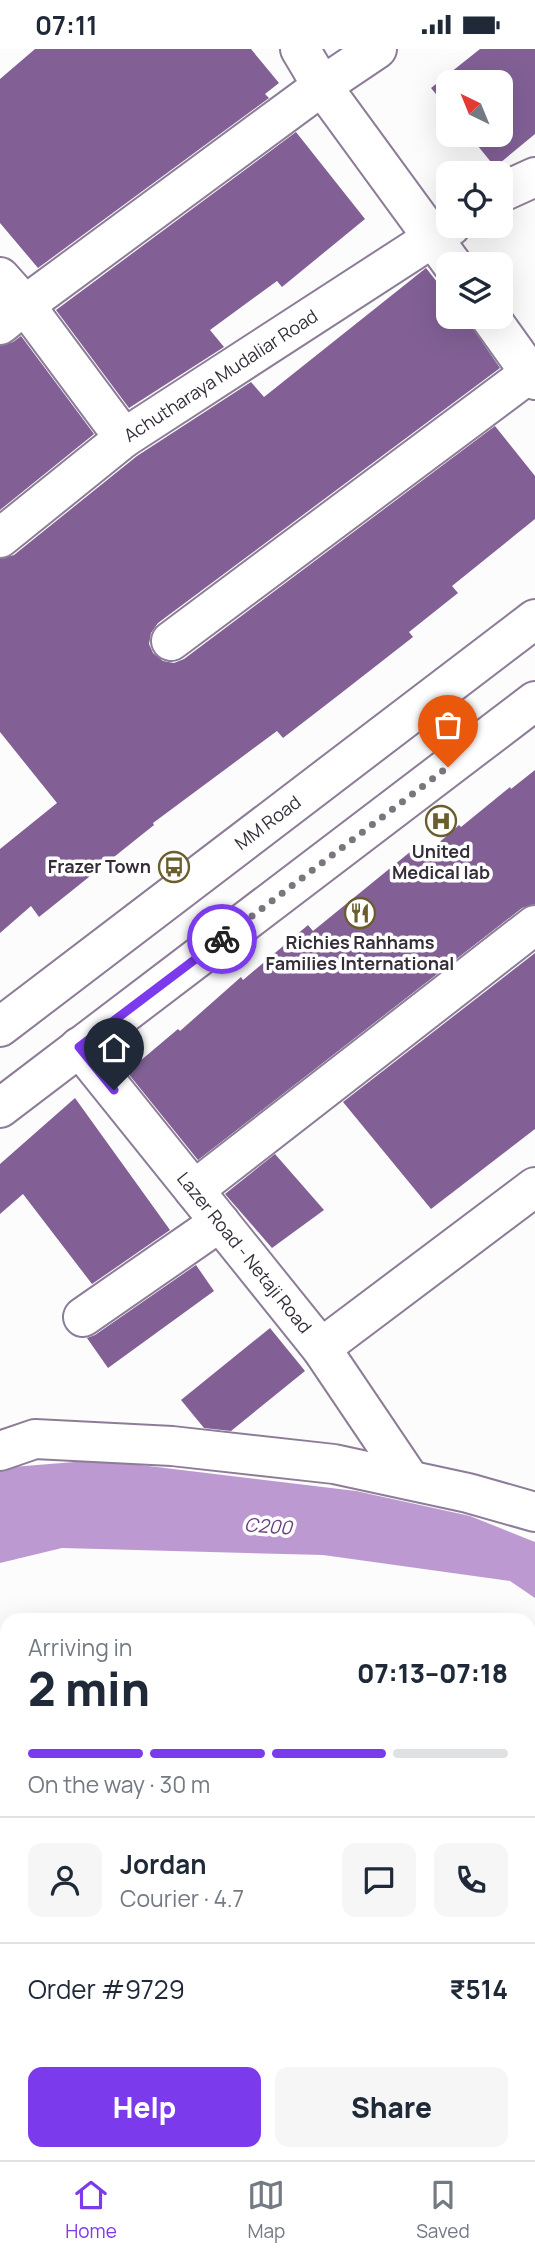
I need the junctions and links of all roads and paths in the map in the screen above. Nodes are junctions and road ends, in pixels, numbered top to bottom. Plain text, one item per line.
1 (300, 49) edge
2 (377, 49) edge
3 (322, 86) junction
4 (535, 177) edge
5 (513, 187) edge
6 (446, 243) edge
7 (8, 303) edge
8 (498, 329) edge
9 (532, 377) edge
10 (124, 438) junction
11 (0, 538) edge
12 (535, 619) edge
13 (171, 641) dead end
14 (535, 701) edge
15 (535, 925) edge
16 (0, 1027) edge
17 (79, 1047) junction
18 (0, 1108) edge
19 (535, 1187) edge
20 (194, 1190) junction
21 (220, 1222) junction
22 (83, 1317) dead end
23 (321, 1348) junction
24 (0, 1451) edge
25 (410, 1480) junction
26 (535, 1512) edge

1 - 3 street
2 - 3 street
3 - 6 street
3 - 7 street
4 - 5 street
6 - 10 street, Achutharaya Mudaliar Road
7 - 10 street
8 - 9 street
9 - 13 street
10 - 11 street, Achutharaya Mudaliar Road
12 - 16 street, MM Road
14 - 17 street
15 - 20 street
17 - 18 street
17 - 20 street, Lazer Road - Netaji Road
19 - 23 street, Lazer Road - Netaji Road
20 - 21 street, Lazer Road - Netaji Road
21 - 22 street
21 - 23 street, Lazer Road - Netaji Road
23 - 25 street
24 - 25 street
25 - 26 street

